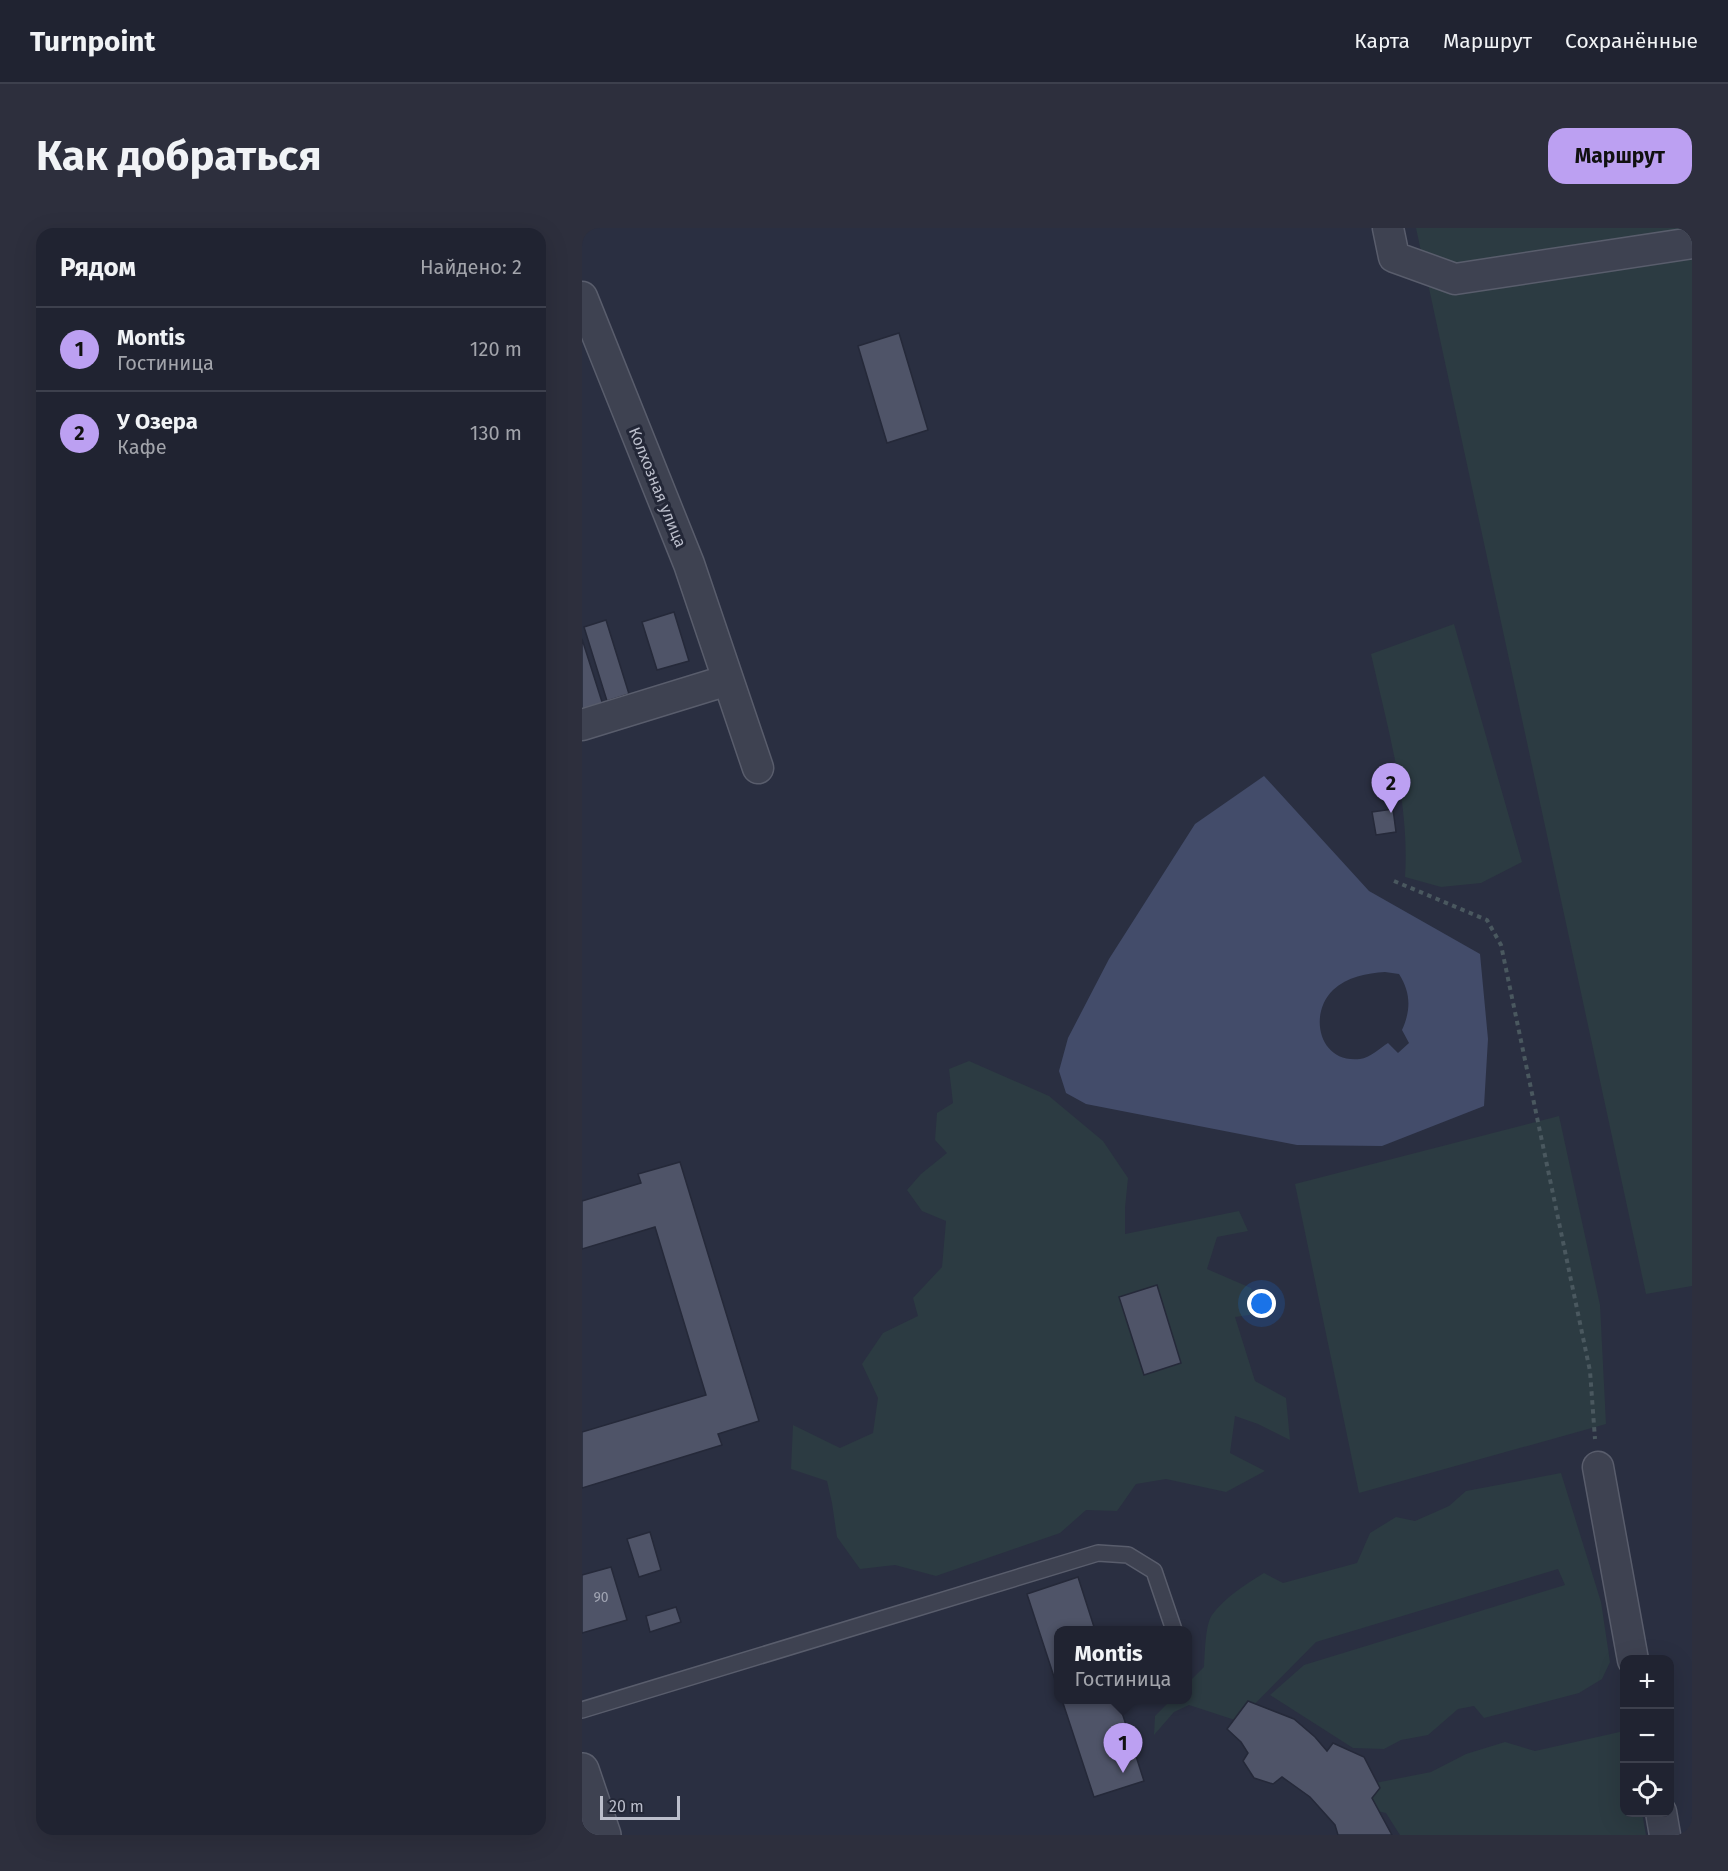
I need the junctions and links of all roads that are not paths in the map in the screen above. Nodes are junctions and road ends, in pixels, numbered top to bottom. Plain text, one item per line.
1 (1388, 228) edge
2 (1692, 243) edge
3 (582, 297) edge
4 (728, 680) junction
5 (582, 725) edge
6 (758, 768) dead end
7 (1598, 1467) road end
8 (1173, 1626) edge
9 (1632, 1655) edge
10 (582, 1710) edge
11 (582, 1770) edge
12 (1662, 1817) edge
13 (604, 1835) edge
14 (1665, 1835) edge

1 - 2 street
3 - 4 street, Колхозная улица
4 - 5 street
4 - 6 street, Колхозная улица
7 - 9 street
8 - 10 lane
11 - 13 street
12 - 14 street

